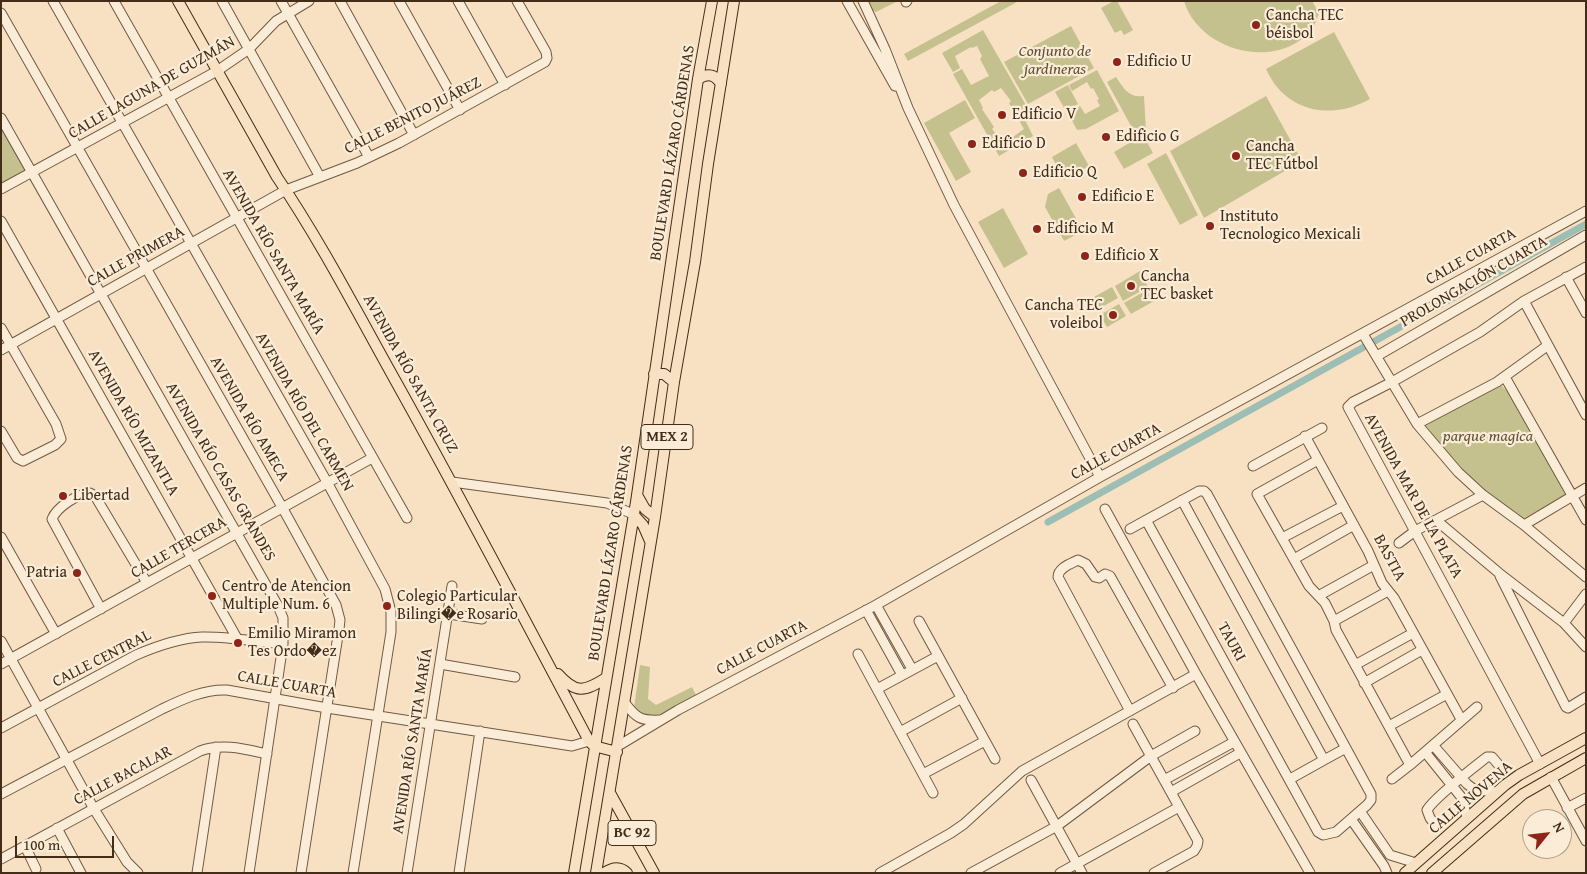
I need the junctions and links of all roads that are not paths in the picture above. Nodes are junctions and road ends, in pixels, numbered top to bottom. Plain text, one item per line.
1 (54, 1) edge
2 (114, 1) edge
3 (178, 1) edge
4 (222, 1) edge
5 (281, 1) edge
6 (308, 1) edge
7 (340, 1) edge
8 (399, 1) edge
9 (458, 1) edge
10 (517, 1) edge
11 (712, 1) edge
12 (734, 1) edge
13 (847, 1) edge
14 (863, 1) edge
15 (1, 13) edge
16 (288, 13) junction
17 (869, 13) junction
18 (858, 20) junction
19 (249, 49) junction
20 (217, 71) junction
21 (698, 80) junction
22 (721, 84) junction
23 (505, 85) junction
24 (168, 98) junction
25 (908, 108) junction
26 (460, 110) junction
27 (1, 118) edge
28 (122, 123) junction
29 (414, 135) junction
30 (77, 148) junction
31 (369, 158) junction
32 (32, 173) junction
33 (320, 177) junction
34 (1, 189) edge
35 (286, 190) junction
36 (1586, 211) edge
37 (237, 218) junction
38 (1, 220) edge
39 (1586, 235) edge
40 (191, 244) junction
41 (1586, 267) edge
42 (146, 269) junction
43 (1566, 277) junction
44 (101, 294) junction
45 (1524, 301) junction
46 (1586, 312) edge
47 (56, 320) junction
48 (1, 328) edge
49 (1365, 336) junction
50 (11, 345) junction
51 (1547, 346) junction
52 (1, 350) edge
53 (1376, 354) junction
54 (654, 374) junction
55 (1505, 377) junction
56 (674, 382) junction
57 (1392, 382) junction
58 (1586, 415) edge
59 (1417, 424) junction
60 (1322, 428) dead end
61 (1, 431) edge
62 (1305, 436) junction
63 (372, 458) junction
64 (1318, 460) junction
65 (1253, 466) dead end
66 (1100, 477) junction
67 (327, 482) junction
68 (452, 482) junction
69 (1586, 488) edge
70 (637, 495) junction
71 (1483, 495) junction
72 (1573, 496) junction
73 (1182, 500) junction
74 (1344, 506) junction
75 (282, 507) junction
76 (1105, 509) dead end
77 (633, 514) junction
78 (655, 517) junction
79 (407, 518) dead end
80 (1146, 520) junction
81 (1436, 520) junction
82 (1586, 520) edge
83 (1354, 525) junction
84 (1524, 526) junction
85 (1130, 529) dead end
86 (1415, 531) junction
87 (238, 532) junction
88 (1, 537) edge
89 (1282, 538) junction
90 (650, 542) junction
91 (1399, 543) dead end
92 (192, 557) junction
93 (1294, 559) junction
94 (1374, 565) junction
95 (1499, 573) junction
96 (1586, 577) edge
97 (147, 583) junction
98 (452, 586) dead end
99 (1388, 591) junction
100 (1586, 594) edge
101 (1320, 595) junction
102 (876, 605) junction
103 (101, 609) junction
104 (866, 610) junction
105 (449, 614) junction
106 (482, 619) dead end
107 (919, 621) dead end
108 (1334, 621) junction
109 (1564, 623) junction
110 (1413, 633) junction
111 (56, 634) junction
112 (238, 640) junction
113 (1, 641) edge
114 (283, 644) junction
115 (1586, 647) edge
116 (1422, 650) junction
117 (858, 654) dead end
118 (938, 656) junction
119 (12, 659) junction
120 (546, 660) junction
121 (1, 664) edge
122 (440, 664) junction
123 (1355, 665) junction
124 (912, 670) junction
125 (1196, 674) junction
126 (902, 675) junction
127 (514, 677) dead end
128 (606, 678) junction
129 (1364, 683) junction
130 (1173, 688) junction
131 (877, 689) junction
132 (1447, 694) junction
133 (1586, 697) edge
134 (962, 698) junction
135 (276, 699) junction
136 (625, 703) junction
137 (1476, 706) dead end
138 (38, 708) junction
139 (327, 708) junction
140 (1130, 711) junction
141 (378, 715) junction
142 (661, 720) junction
143 (1461, 720) junction
144 (429, 723) junction
145 (1133, 724) dead end
146 (1389, 726) junction
147 (1, 728) edge
148 (480, 731) junction
149 (1195, 731) dead end
150 (900, 732) junction
151 (1586, 738) edge
152 (985, 741) junction
153 (1234, 742) junction
154 (592, 744) junction
155 (1433, 745) junction
156 (216, 747) junction
157 (1346, 748) junction
158 (618, 749) junction
159 (1426, 752) junction
160 (1240, 753) junction
161 (267, 754) junction
162 (1151, 756) junction
163 (1586, 758) edge
164 (66, 759) junction
165 (995, 759) dead end
166 (1324, 760) junction
167 (1540, 764) junction
168 (1410, 765) junction
169 (1503, 770) dead end
170 (923, 774) junction
171 (1551, 777) junction
172 (1290, 779) junction
173 (1392, 779) dead end
174 (1462, 779) junction
175 (1031, 780) dead end
176 (1164, 780) junction
177 (1453, 786) junction
178 (1171, 792) junction
179 (1497, 792) junction
180 (610, 793) junction
181 (933, 793) dead end
182 (1, 794) edge
183 (1586, 798) edge
184 (1179, 807) junction
185 (1567, 808) junction
186 (94, 809) junction
187 (1360, 811) junction
188 (1467, 818) junction
189 (1351, 819) junction
190 (1056, 826) junction
191 (1437, 827) dead end
192 (57, 828) junction
193 (1586, 841) edge
194 (25, 846) junction
195 (1383, 846) junction
196 (1374, 853) junction
197 (1, 859) edge
198 (1077, 863) junction
199 (1416, 863) junction
200 (36, 869) dead end
201 (81, 873) edge
202 (138, 873) edge
203 (197, 873) edge
204 (249, 873) edge
205 (301, 873) edge
206 (354, 873) edge
207 (407, 873) edge
208 (459, 873) edge
209 (574, 873) edge
210 (596, 873) edge
211 (604, 873) edge
212 (628, 873) edge
213 (654, 873) edge
214 (880, 873) edge
215 (971, 873) edge
216 (1060, 873) edge
217 (1082, 873) edge
218 (1154, 873) edge
219 (1310, 873) edge
220 (1387, 873) edge
221 (1405, 873) edge
222 (1432, 873) edge

1 - 28 street, AVENIDA RÍO DEL CARMEN
2 - 24 street, AVENIDA RÍO SANTA MARÍA
3 - 20 main road, AVENIDA RÍO SANTA CRUZ
4 - 19 street
5 - 16 street
6 - 16 street, CALLE LAGUNA DE GUZMÁN
7 - 29 street
8 - 26 street
9 - 23 street
10 - 23 street, CALLE BENITO JUÁREZ
11 - 21 main road, BOULEVARD LÁZARO CÁRDENAS / MEX 2
12 - 22 main road, MEX 2
13 - 18 street
14 - 17 street
15 - 30 street, AVENIDA RÍO AMECA
16 - 19 street, CALLE LAGUNA DE GUZMÁN
16 - 31 street
17 - 18 street
17 - 25 street
18 - 25 street
19 - 20 street, CALLE LAGUNA DE GUZMÁN
19 - 33 street
20 - 24 street, CALLE LAGUNA DE GUZMÁN
20 - 35 main road, AVENIDA RÍO SANTA CRUZ
21 - 22 main road
21 - 54 main road, BOULEVARD LÁZARO CÁRDENAS / MEX 2
22 - 56 main road, MEX 2
23 - 26 street, CALLE BENITO JUÁREZ
24 - 28 street, CALLE LAGUNA DE GUZMÁN
24 - 37 street, AVENIDA RÍO SANTA MARÍA
25 - 66 street
26 - 29 street, CALLE BENITO JUÁREZ
27 - 32 street, AVENIDA RÍO CASAS GRANDES
28 - 30 street, CALLE LAGUNA DE GUZMÁN
28 - 40 street, AVENIDA RÍO DEL CARMEN
29 - 31 street, CALLE BENITO JUÁREZ
30 - 32 street, CALLE LAGUNA DE GUZMÁN
30 - 42 street, AVENIDA RÍO AMECA
31 - 33 street, CALLE BENITO JUÁREZ
32 - 34 street, CALLE LAGUNA DE GUZMÁN
32 - 44 street, AVENIDA RÍO CASAS GRANDES
33 - 35 street, CALLE BENITO JUÁREZ
35 - 37 street, CALLE PRIMERA
35 - 68 main road, AVENIDA RÍO SANTA CRUZ
36 - 49 street, CALLE CUARTA
37 - 40 street, CALLE PRIMERA
37 - 63 street, AVENIDA RÍO SANTA MARÍA
38 - 47 street, AVENIDA RÍO MIZANTLA
39 - 53 street, PROLONGACIÓN CUARTA
40 - 42 street, CALLE PRIMERA
40 - 67 street, AVENIDA RÍO DEL CARMEN
41 - 43 street, AVENIDA MAR DE LA PLATA
42 - 44 street, CALLE PRIMERA
42 - 75 street, AVENIDA RÍO AMECA
43 - 45 street, AVENIDA MAR DE LA PLATA
43 - 46 street
44 - 47 street, CALLE PRIMERA
44 - 87 street, AVENIDA RÍO CASAS GRANDES
45 - 51 street
45 - 57 street, AVENIDA MAR DE LA PLATA
47 - 50 street, CALLE PRIMERA
47 - 92 street, AVENIDA RÍO MIZANTLA
48 - 50 street
49 - 53 street
49 - 66 street, CALLE CUARTA
50 - 52 street, CALLE PRIMERA
50 - 61 street
51 - 55 street
51 - 58 street
53 - 57 street
54 - 56 main road
54 - 70 main road, BOULEVARD LÁZARO CÁRDENAS / MEX 2
55 - 59 street
55 - 72 street
56 - 78 main road, MEX 2
57 - 59 street
57 - 86 street, AVENIDA MAR DE LA PLATA
59 - 71 street
60 - 62 street
62 - 64 street, BASTIA
62 - 65 street
63 - 67 street, CALLE TERCERA
63 - 79 street, AVENIDA RÍO SANTA MARÍA
64 - 74 street, BASTIA
64 - 89 street
66 - 102 street, CALLE CUARTA
67 - 75 street, CALLE TERCERA
67 - 141 street, AVENIDA RÍO DEL CARMEN
68 - 77 street
68 - 120 main road, AVENIDA RÍO SANTA CRUZ
69 - 72 street
70 - 77 main road, BOULEVARD LÁZARO CÁRDENAS / MEX 2
70 - 78 main road
71 - 81 street
71 - 84 street
72 - 82 street
72 - 84 street
73 - 80 street
73 - 157 street
73 - 166 street
74 - 83 street, BASTIA
74 - 89 street
75 - 87 street, CALLE TERCERA
75 - 139 street, AVENIDA RÍO AMECA
76 - 125 street
77 - 90 main road
77 - 128 main road, BOULEVARD LÁZARO CÁRDENAS / MEX 2
78 - 90 main road, MEX 2
80 - 85 street
80 - 172 street, TAURI
81 - 86 street
81 - 95 street
83 - 93 street
83 - 94 street, BASTIA
84 - 96 street
86 - 91 street
86 - 167 street, AVENIDA MAR DE LA PLATA
87 - 92 street, CALLE TERCERA
87 - 114 street, AVENIDA RÍO CASAS GRANDES
88 - 111 street
89 - 93 street
90 - 136 main road, MEX 2
92 - 97 street, CALLE TERCERA
92 - 112 street, AVENIDA RÍO MIZANTLA
93 - 101 street
94 - 99 street, BASTIA
94 - 101 street
95 - 109 street
95 - 133 street
97 - 103 street, CALLE TERCERA
97 - 103 street
98 - 105 street, AVENIDA RÍO SANTA MARÍA
99 - 108 street
99 - 110 street, BASTIA
100 - 109 street
101 - 108 street
102 - 104 street, CALLE CUARTA
102 - 124 street
103 - 111 street, CALLE TERCERA
104 - 126 street
104 - 142 street, CALLE CUARTA
105 - 106 street
105 - 122 street, AVENIDA RÍO SANTA MARÍA
107 - 118 street
108 - 123 street
109 - 115 street
110 - 116 street, BASTIA
110 - 123 street
111 - 119 street, CALLE TERCERA
112 - 114 street, CALLE CENTRAL
112 - 138 street, CALLE CENTRAL
113 - 119 street
114 - 135 street, AVENIDA RÍO CASAS GRANDES
116 - 129 street
116 - 132 street, BASTIA
117 - 131 street
118 - 124 street
118 - 134 street
119 - 121 street, CALLE TERCERA
119 - 138 street
120 - 128 main road
120 - 154 main road, AVENIDA RÍO SANTA CRUZ
122 - 127 street
122 - 144 street, AVENIDA RÍO SANTA MARÍA
123 - 129 street
124 - 126 street
125 - 130 street
125 - 153 street
126 - 131 street
128 - 154 main road, BOULEVARD LÁZARO CÁRDENAS / MEX 2
129 - 146 street
130 - 140 street
130 - 140 street
131 - 150 street
132 - 143 street, BASTIA
132 - 146 street
134 - 150 street
134 - 152 street
135 - 139 street, CALLE CUARTA
135 - 161 street, AVENIDA RÍO CASAS GRANDES
135 - 164 street, CALLE CUARTA
136 - 142 street
136 - 158 main road, MEX 2
137 - 143 street
138 - 147 street, CALLE CENTRAL
138 - 164 street
139 - 141 street, CALLE CUARTA
139 - 205 street, AVENIDA RÍO AMECA
140 - 214 street
141 - 144 street, CALLE CUARTA
141 - 206 street, AVENIDA RÍO DEL CARMEN
142 - 158 street, CALLE CUARTA
143 - 155 street
144 - 148 street, CALLE CUARTA
144 - 207 street, AVENIDA RÍO SANTA MARÍA
145 - 162 street
146 - 168 street
148 - 154 street, CALLE CUARTA
148 - 208 street
149 - 162 street
150 - 170 street
151 - 167 main road, CALLE NOVENA
152 - 165 street
152 - 170 street
153 - 160 street
153 - 176 street
154 - 158 main road
154 - 209 main road, BOULEVARD LÁZARO CÁRDENAS / MEX 2
155 - 159 street
155 - 174 street
156 - 161 street, CALLE BACALAR
156 - 186 street, CALLE BACALAR
156 - 203 street
157 - 166 street
157 - 187 street
158 - 180 main road, MEX 2
159 - 168 street
159 - 177 street
160 - 178 street
160 - 219 street
161 - 204 street, AVENIDA RÍO CASAS GRANDES
162 - 176 street
162 - 190 street
163 - 171 main road, CALLE NOVENA
164 - 182 street, CALLE CUARTA
164 - 186 street
166 - 172 street
167 - 179 main road, CALLE NOVENA
168 - 173 street
169 - 174 street
170 - 181 street
171 - 185 street
171 - 222 main road, CALLE NOVENA
172 - 189 street, TAURI
174 - 177 street
174 - 179 street
175 - 190 street
176 - 178 street
177 - 188 street
177 - 191 street
178 - 184 street
179 - 188 main road, CALLE NOVENA
180 - 210 main road, MEX 2
180 - 213 main road, BC 92
183 - 185 street
184 - 198 street
184 - 218 street
185 - 193 street
186 - 192 street, CALLE BACALAR
186 - 202 street
187 - 189 street
187 - 195 street
188 - 199 main road, CALLE NOVENA
189 - 196 street
190 - 198 street
190 - 215 street
192 - 194 street, CALLE BACALAR
192 - 201 street
194 - 197 street, CALLE BACALAR
194 - 200 street
195 - 196 street
195 - 199 street
196 - 220 street
198 - 216 street
198 - 217 street
199 - 221 main road, CALLE NOVENA
211 - 212 main road, BC 92

